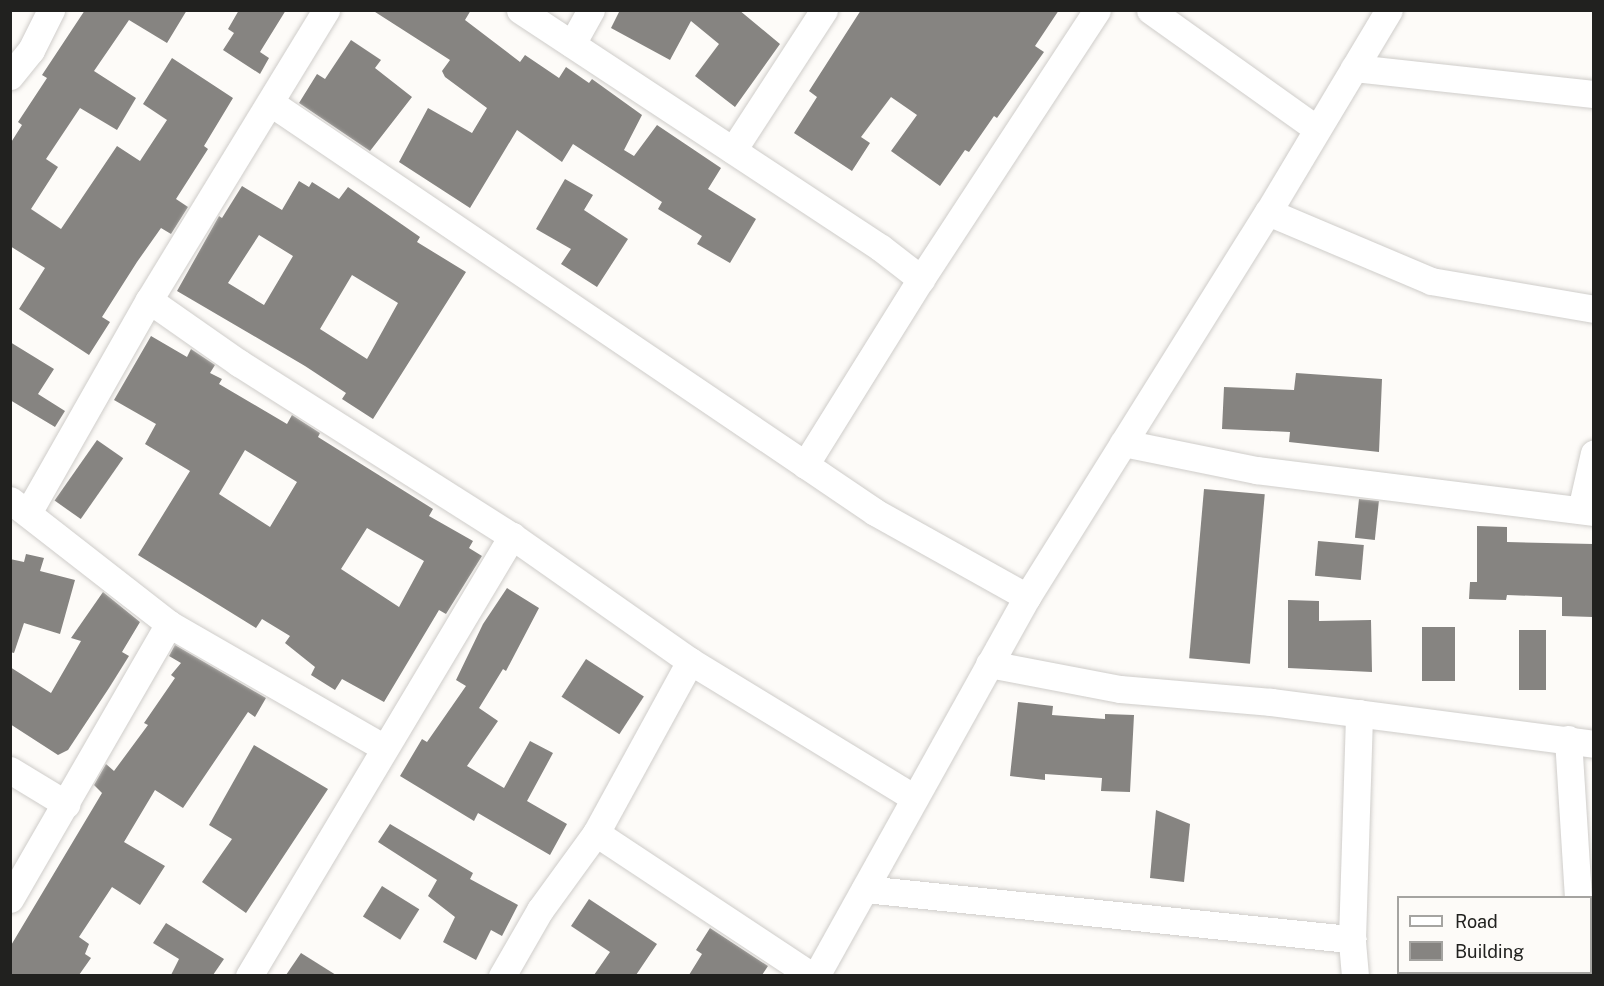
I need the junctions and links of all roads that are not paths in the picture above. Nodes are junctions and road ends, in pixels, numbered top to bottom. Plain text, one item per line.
1 (51, 10) edge
2 (326, 10) edge
3 (520, 10) edge
4 (591, 10) edge
5 (824, 10) edge
6 (1097, 10) edge
7 (1150, 10) edge
8 (1389, 10) edge
9 (572, 44) junction
10 (1354, 68) junction
11 (10, 76) edge
12 (1593, 94) edge
13 (271, 103) junction
14 (1317, 129) junction
15 (733, 150) junction
16 (1268, 212) junction
17 (921, 279) junction
18 (149, 300) junction
19 (1593, 309) edge
20 (1123, 443) junction
21 (1593, 453) edge
22 (805, 465) junction
23 (20, 506) edge
24 (1587, 511) edge
25 (512, 536) junction
26 (1027, 597) junction
27 (169, 624) junction
28 (690, 661) junction
29 (989, 664) junction
30 (1359, 713) junction
31 (1580, 742) edge
32 (383, 747) junction
33 (10, 770) edge
34 (913, 797) junction
35 (66, 804) junction
36 (596, 833) junction
37 (865, 889) junction
38 (1578, 896) edge
39 (10, 899) edge
40 (1352, 939) junction
41 (249, 975) edge
42 (502, 975) edge
43 (814, 975) edge
44 (1355, 975) edge

1 - 11 street
2 - 13 street
3 - 9 street
4 - 9 street
5 - 15 street
6 - 17 street
7 - 14 street
8 - 10 street
9 - 15 street
10 - 12 street
10 - 14 street
13 - 18 street
13 - 22 street
14 - 16 street
15 - 17 street
16 - 19 street
16 - 20 street
17 - 22 street
18 - 23 street
18 - 25 street
20 - 24 street
20 - 26 street
21 - 24 street
22 - 26 street
23 - 27 street
25 - 28 street
25 - 32 street
26 - 29 street
27 - 32 street
27 - 35 street
28 - 34 street
28 - 36 street
29 - 30 street
29 - 34 street
30 - 31 street
30 - 40 street
31 - 38 street
32 - 41 street
33 - 35 street
34 - 37 street
35 - 39 street
36 - 42 street
36 - 43 street
37 - 40 street
37 - 43 street
40 - 44 street

